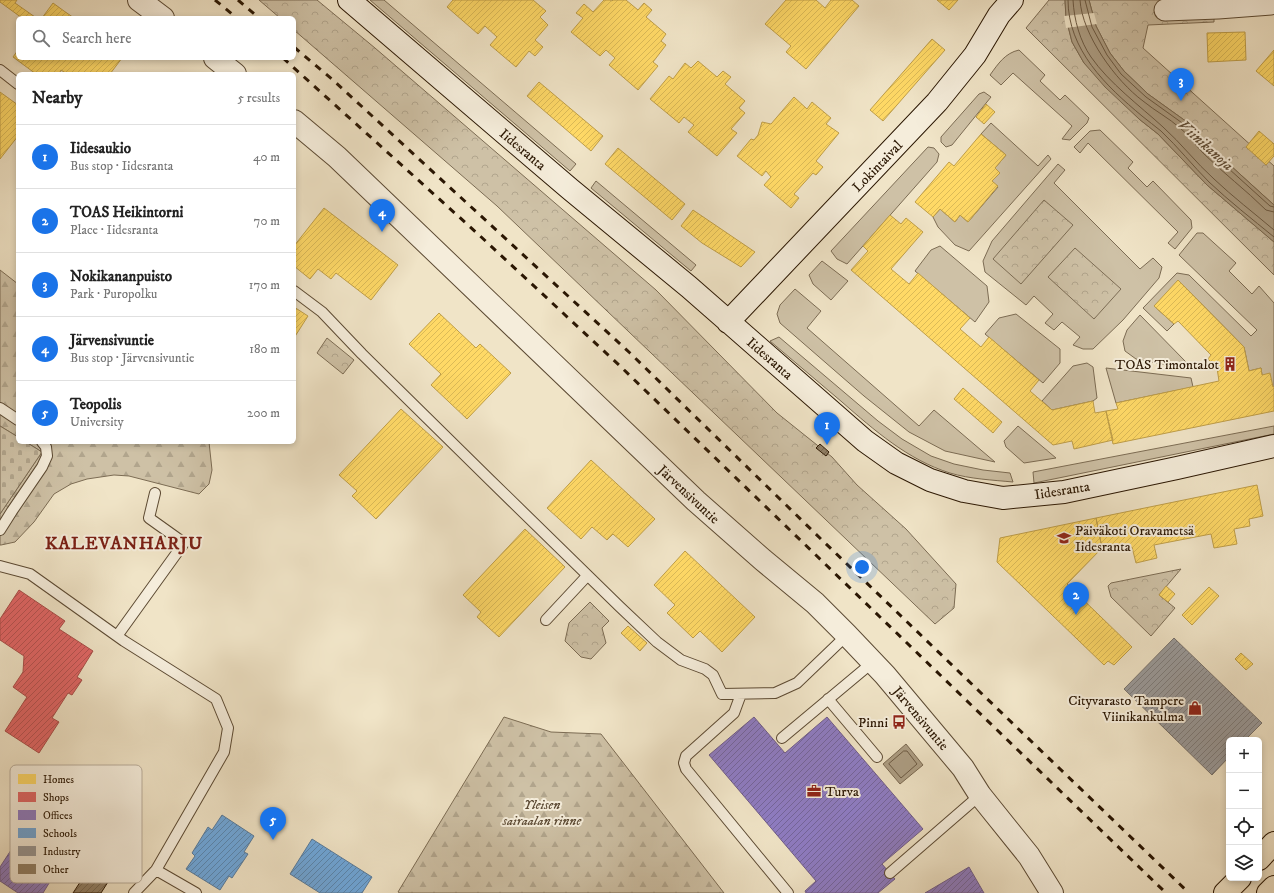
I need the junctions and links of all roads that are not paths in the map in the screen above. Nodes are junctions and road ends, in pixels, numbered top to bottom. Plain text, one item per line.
1 (138, 0) edge
2 (349, 0) edge
3 (1273, 5) edge
4 (1006, 8) edge
5 (1165, 10) dead end
6 (160, 16) edge
7 (218, 60) edge
8 (0, 70) edge
9 (232, 72) edge
10 (16, 82) edge
11 (296, 123) edge
12 (296, 292) edge
13 (728, 322) junction
14 (0, 408) edge
15 (16, 419) edge
16 (44, 444) edge
17 (1274, 446) edge
18 (155, 493) dead end
19 (0, 530) edge
20 (0, 566) edge
21 (587, 576) junction
22 (546, 620) dead end
23 (847, 635) junction
24 (117, 636) junction
25 (873, 662) junction
26 (741, 694) junction
27 (828, 700) junction
28 (782, 738) dead end
29 (877, 757) dead end
30 (980, 796) junction
31 (1274, 843) edge
32 (1262, 855) edge
33 (156, 870) junction
34 (890, 873) dead end
35 (1237, 881) edge
36 (1274, 887) edge
37 (134, 893) edge
38 (196, 893) edge
39 (788, 893) edge
40 (1052, 893) edge
41 (1225, 893) edge
42 (1268, 893) edge

1 - 6 main road
2 - 13 main road, Iidesranta
3 - 5 street
4 - 13 main road, Lokintaival
7 - 9 main road
8 - 10 lane
11 - 23 main road, Järvensivuntie
12 - 21 lane
13 - 17 main road, Iidesranta
14 - 15 lane
16 - 19 lane
18 - 24 lane
20 - 24 lane
21 - 22 lane
21 - 26 lane
23 - 25 main road, Järvensivuntie
23 - 26 lane
24 - 33 lane
25 - 27 lane
25 - 30 main road, Järvensivuntie
26 - 39 lane
27 - 28 lane
27 - 29 lane
30 - 34 lane
30 - 40 main road, Järvensivuntie
31 - 32 main road
33 - 37 lane
33 - 38 lane
35 - 41 main road
36 - 42 main road

